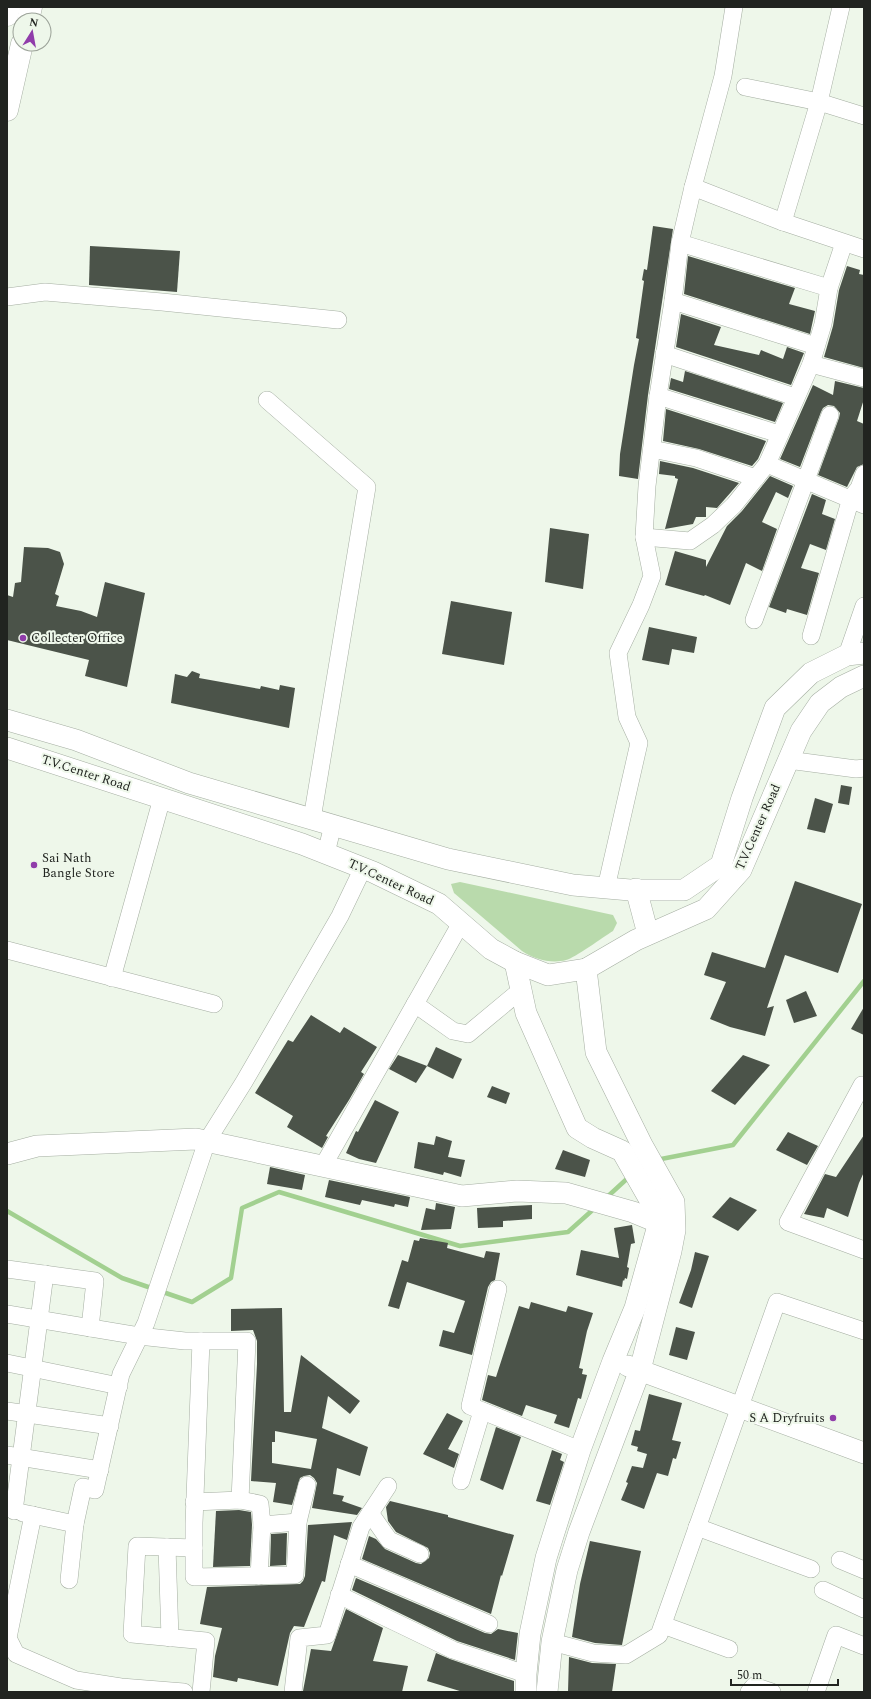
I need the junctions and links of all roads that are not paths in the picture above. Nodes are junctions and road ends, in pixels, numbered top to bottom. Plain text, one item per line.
1 (9, 7) edge
2 (734, 7) edge
3 (841, 7) edge
4 (7, 15) edge
5 (20, 52) edge
6 (745, 87) dead end
7 (819, 102) junction
8 (7, 110) edge
9 (864, 116) edge
10 (693, 187) junction
11 (782, 222) junction
12 (680, 243) junction
13 (844, 243) junction
14 (864, 249) edge
15 (828, 288) junction
16 (7, 296) edge
17 (673, 301) junction
18 (338, 320) dead end
19 (816, 346) junction
20 (664, 354) junction
21 (811, 364) junction
22 (864, 378) edge
23 (658, 396) junction
24 (795, 398) junction
25 (267, 400) dead end
26 (830, 415) dead end
27 (779, 434) junction
28 (652, 449) junction
29 (767, 464) junction
30 (864, 474) edge
31 (756, 478) junction
32 (806, 481) junction
33 (857, 501) edge
34 (644, 537) junction
35 (864, 606) edge
36 (754, 620) dead end
37 (811, 636) dead end
38 (855, 654) edge
39 (864, 676) edge
40 (7, 720) edge
41 (7, 748) edge
42 (118, 756) junction
43 (788, 760) junction
44 (864, 768) edge
45 (109, 781) junction
46 (162, 798) junction
47 (312, 819) junction
48 (333, 825) junction
49 (326, 853) junction
50 (363, 868) junction
51 (606, 888) junction
52 (636, 890) junction
53 (461, 923) junction
54 (648, 934) junction
55 (7, 950) edge
56 (514, 962) junction
57 (586, 969) junction
58 (112, 978) junction
59 (521, 990) junction
60 (214, 1004) dead end
61 (415, 1004) junction
62 (864, 1085) edge
63 (207, 1141) junction
64 (7, 1154) edge
65 (323, 1166) junction
66 (666, 1216) junction
67 (864, 1250) edge
68 (7, 1269) edge
69 (45, 1274) junction
70 (498, 1288) dead end
71 (7, 1314) edge
72 (39, 1319) junction
73 (90, 1328) junction
74 (143, 1330) junction
75 (864, 1331) edge
76 (201, 1341) junction
77 (613, 1361) junction
78 (7, 1363) edge
79 (33, 1368) junction
80 (640, 1370) junction
81 (119, 1386) junction
82 (740, 1406) junction
83 (7, 1411) edge
84 (482, 1411) junction
85 (27, 1414) junction
86 (110, 1426) junction
87 (580, 1450) junction
88 (864, 1453) edge
89 (14, 1456) edge
90 (100, 1470) junction
91 (461, 1481) dead end
92 (308, 1485) dead end
93 (388, 1486) dead end
94 (240, 1500) junction
95 (194, 1502) junction
96 (10, 1510) edge
97 (370, 1513) junction
98 (33, 1515) junction
99 (298, 1522) junction
100 (76, 1524) junction
101 (262, 1525) junction
102 (697, 1528) junction
103 (167, 1547) junction
104 (194, 1548) junction
105 (420, 1554) dead end
106 (840, 1560) dead end
107 (349, 1564) junction
108 (811, 1569) dead end
109 (864, 1570) edge
110 (259, 1576) junction
111 (69, 1580) dead end
112 (823, 1590) dead end
113 (339, 1595) junction
114 (864, 1609) edge
115 (489, 1624) dead end
116 (663, 1625) junction
117 (170, 1638) junction
118 (7, 1639) edge
119 (552, 1642) junction
120 (864, 1646) edge
121 (729, 1649) dead end
122 (526, 1683) edge
123 (184, 1692) edge
124 (201, 1692) edge
125 (293, 1692) edge
126 (547, 1692) edge
127 (749, 1692) edge
128 (772, 1692) edge
129 (816, 1692) edge

1 - 4 main road
2 - 10 street
3 - 7 street
5 - 8 main road
6 - 7 street
7 - 9 street
7 - 11 street
10 - 11 street
10 - 12 street
11 - 13 street
12 - 15 street
12 - 17 street
13 - 14 street
13 - 15 street
15 - 19 street
16 - 18 street
17 - 19 street
17 - 20 street
19 - 21 street
20 - 23 street
20 - 24 street
21 - 22 street
21 - 24 street
23 - 27 street
23 - 28 street
24 - 27 street
25 - 47 street
26 - 32 street
27 - 29 street
28 - 31 street
28 - 34 street
29 - 31 street
29 - 32 street
30 - 33 street
31 - 34 street
32 - 33 street
32 - 36 street
33 - 37 street
34 - 51 street
35 - 38 street
38 - 52 street, T.V.Center Road
39 - 43 street, T.V.Center Road
40 - 42 street, T.V.Center Road
41 - 45 street, T.V.Center Road
42 - 45 street
42 - 47 street, T.V.Center Road
43 - 44 street
43 - 54 street, T.V.Center Road
45 - 46 street, T.V.Center Road
46 - 49 street, T.V.Center Road
46 - 58 street
47 - 48 street, T.V.Center Road
48 - 49 street
48 - 51 street, T.V.Center Road
49 - 50 street, T.V.Center Road
50 - 53 street, T.V.Center Road
50 - 63 street
51 - 52 street, T.V.Center Road
52 - 54 street
53 - 56 street, T.V.Center Road
53 - 61 street
54 - 57 street, T.V.Center Road
55 - 58 street
56 - 57 street, T.V.Center Road
56 - 59 street
57 - 66 street
58 - 60 street
59 - 61 street
59 - 66 street
61 - 65 street
62 - 67 street
63 - 64 street
63 - 65 street
63 - 74 street
65 - 66 street
66 - 77 street
66 - 80 street
68 - 69 street
69 - 72 street
69 - 73 street
70 - 84 street
71 - 72 street
72 - 73 street
72 - 79 street
73 - 74 street
74 - 76 street
74 - 81 street
75 - 82 street
76 - 94 street
76 - 95 street
77 - 80 street
77 - 87 street
78 - 79 street
79 - 81 street
79 - 85 street
80 - 82 street
80 - 119 street
81 - 86 street
82 - 88 street
82 - 102 street
83 - 85 street
84 - 87 street
84 - 91 street
85 - 86 street
85 - 89 street
86 - 90 street
87 - 122 street
89 - 90 street
89 - 96 street
90 - 100 street
92 - 99 street
93 - 97 street
94 - 95 street
94 - 101 street
95 - 104 street
96 - 98 street
97 - 105 street
97 - 107 street
98 - 100 street
98 - 118 street
99 - 101 street
99 - 110 street
100 - 111 street
101 - 110 street
102 - 108 street
102 - 116 street
103 - 104 street
103 - 117 street
103 - 117 street
104 - 110 street
106 - 109 street
107 - 113 street
107 - 115 street
112 - 114 street
113 - 122 street
113 - 125 street
116 - 119 street
116 - 121 street
117 - 124 street
118 - 123 street
119 - 126 street
120 - 129 street
127 - 128 street

